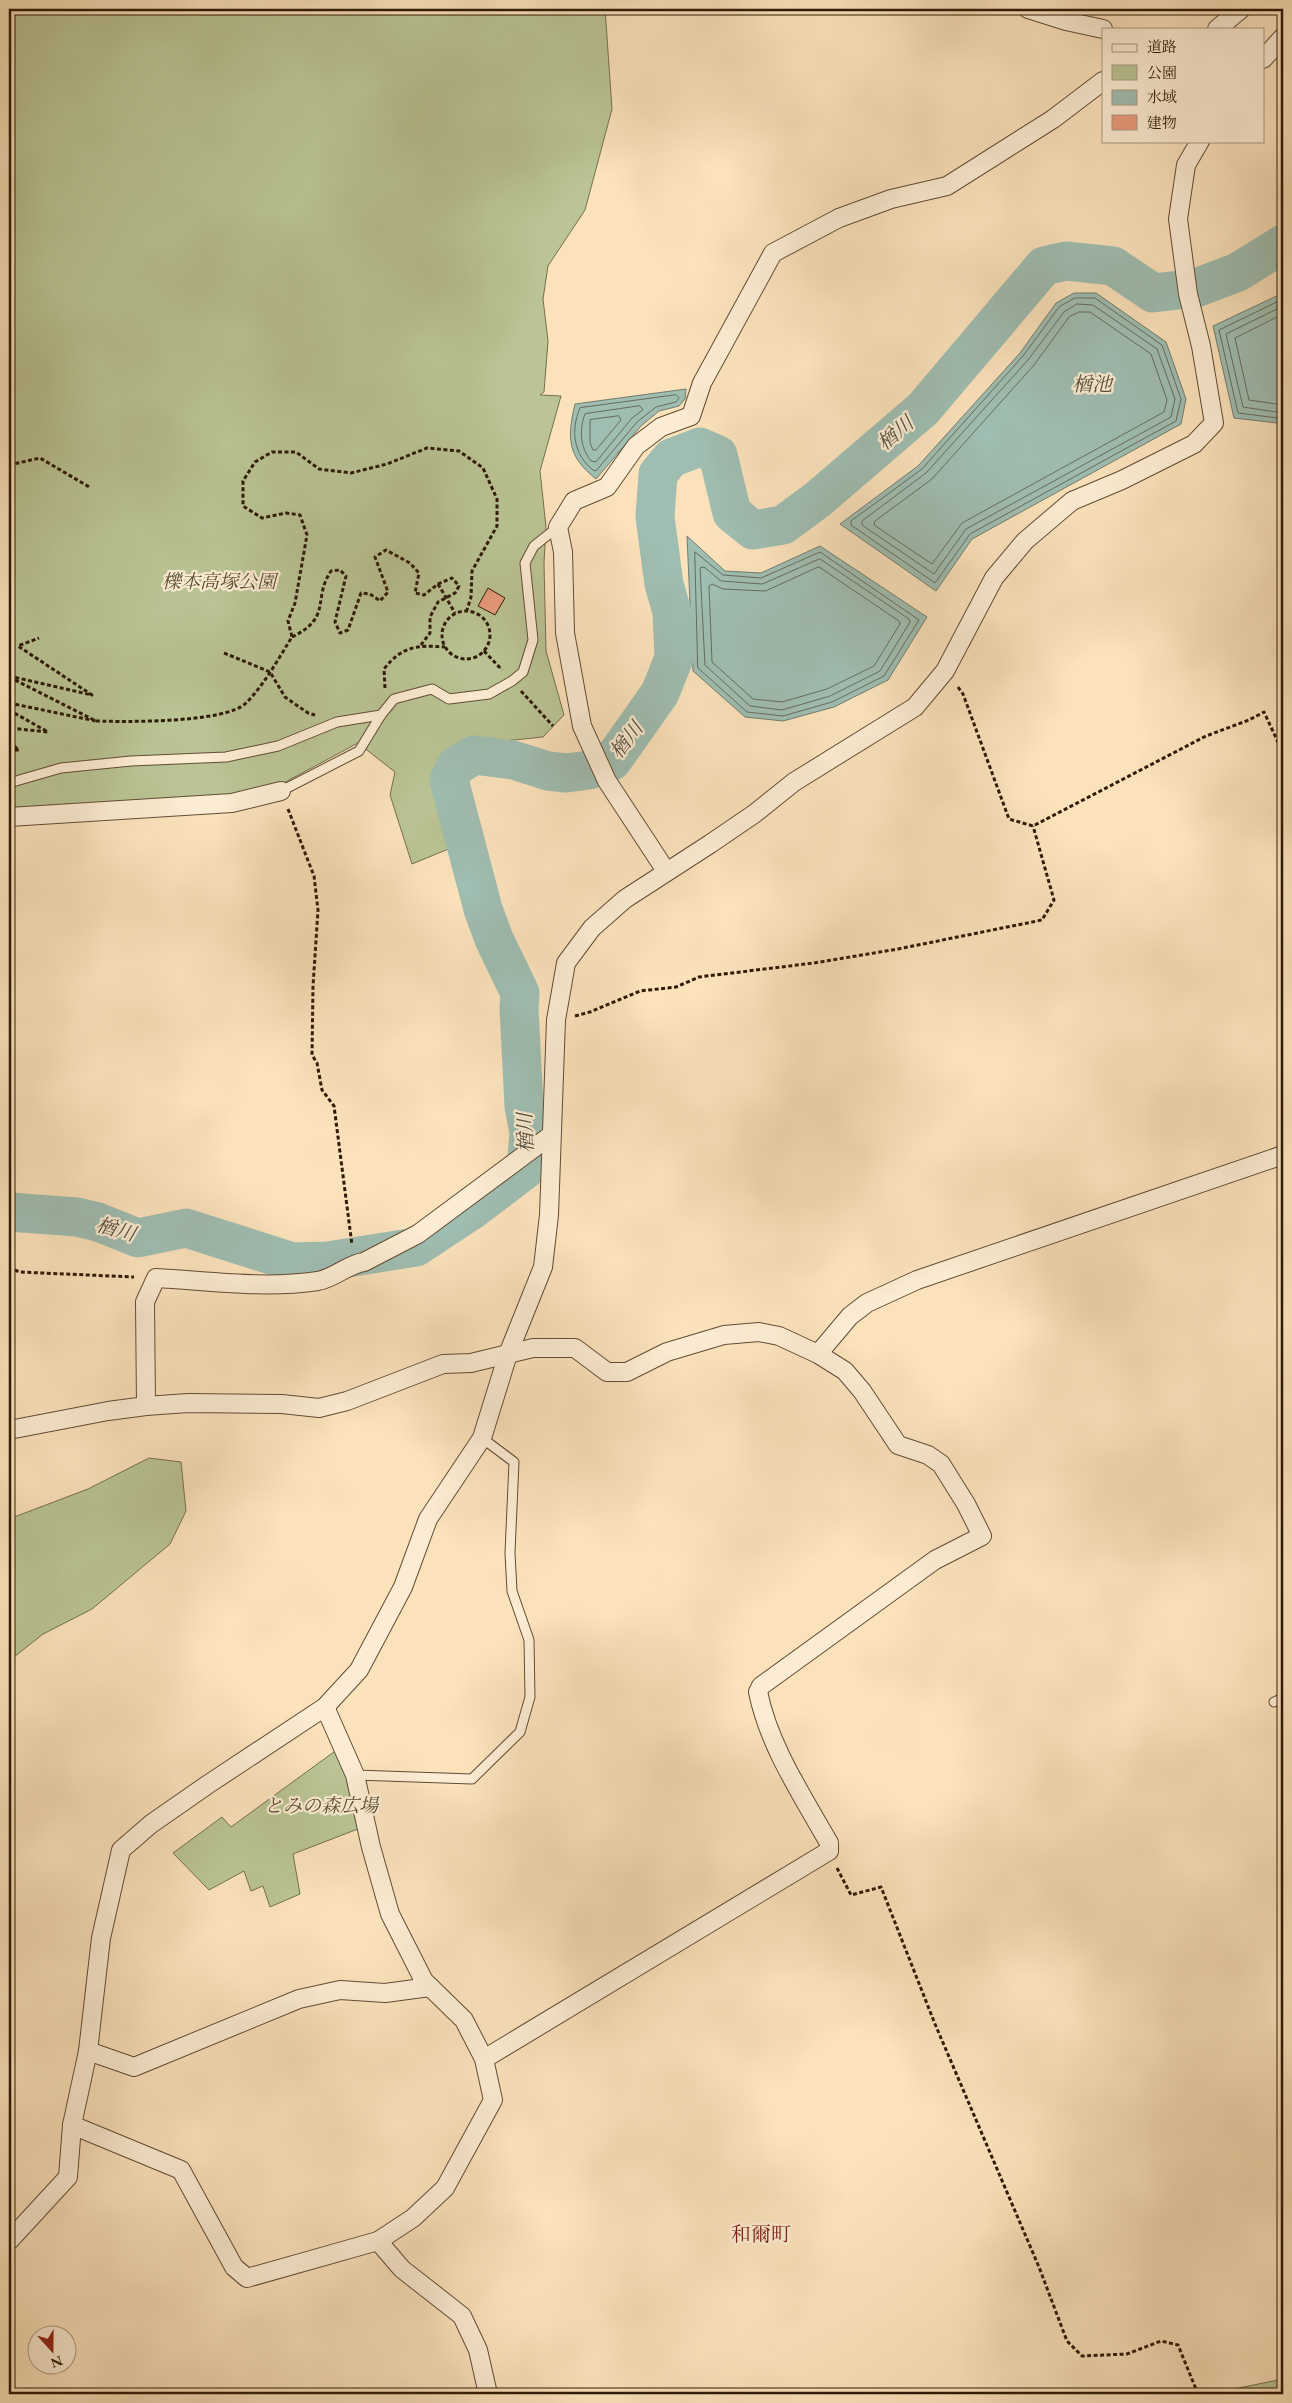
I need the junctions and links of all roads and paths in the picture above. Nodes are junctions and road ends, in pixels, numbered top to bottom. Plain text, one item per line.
1 (1028, 9) edge
2 (1241, 9) edge
3 (1218, 28) edge
4 (1102, 30) edge
5 (1283, 37) edge
6 (1264, 59) edge
7 (1102, 82) edge
8 (1199, 142) edge
9 (9, 465) edge
10 (91, 488) dead end
11 (558, 527) junction
12 (438, 584) junction
13 (446, 598) junction
14 (467, 610) junction
15 (455, 613) junction
16 (292, 637) junction
17 (39, 638) dead end
18 (421, 645) junction
19 (445, 647) junction
20 (224, 653) dead end
21 (945, 670) junction
22 (270, 672) junction
23 (9, 677) edge
24 (394, 699) junction
25 (9, 703) edge
26 (9, 710) edge
27 (381, 715) junction
28 (96, 721) junction
29 (337, 722) junction
30 (9, 728) edge
31 (9, 742) edge
32 (9, 750) edge
33 (1283, 753) edge
34 (9, 783) edge
35 (281, 791) junction
36 (9, 817) edge
37 (1032, 826) junction
38 (666, 871) junction
39 (556, 1020) junction
40 (550, 1136) junction
41 (1283, 1155) edge
42 (357, 1263) junction
43 (9, 1267) edge
44 (156, 1278) junction
45 (508, 1354) junction
46 (818, 1354) junction
47 (146, 1406) junction
48 (9, 1430) edge
49 (482, 1438) junction
50 (1283, 1698) edge
51 (1274, 1702) dead end
52 (325, 1707) junction
53 (355, 1775) junction
54 (830, 1851) junction
55 (430, 1987) junction
56 (88, 2051) junction
57 (484, 2059) junction
58 (72, 2125) junction
59 (9, 2241) edge
60 (378, 2241) junction
61 (488, 2394) edge
62 (1198, 2394) edge

1 - 4 street
2 - 3 street
5 - 6 street
7 - 11 street
8 - 21 street
9 - 10 path
11 - 24 lane
11 - 38 street
12 - 13 path
12 - 13 path
12 - 16 path
13 - 15 path
13 - 18 path
14 - 15 path
14 - 16 path
14 - 19 path
15 - 19 path
16 - 22 path
17 - 23 path
18 - 19 path
18 - 24 path
20 - 22 path
21 - 37 path
21 - 38 street
22 - 28 path
22 - 29 path
23 - 28 path
24 - 27 lane
25 - 28 path
26 - 30 path
27 - 29 lane
27 - 35 lane
29 - 34 lane
31 - 32 path
33 - 37 path
35 - 36 street
35 - 42 path
37 - 39 path
38 - 39 street
39 - 40 street
40 - 42 street
40 - 45 street
41 - 46 street
42 - 44 street
43 - 44 path
44 - 47 street
45 - 46 street
45 - 47 street
45 - 49 street
46 - 54 street
47 - 48 street
49 - 52 street
49 - 53 lane
50 - 51 lane
52 - 53 street
52 - 56 street
53 - 55 street
54 - 57 street
54 - 62 path
55 - 56 street
55 - 57 street
56 - 58 street
57 - 60 street
58 - 59 street
58 - 60 street
60 - 61 street

